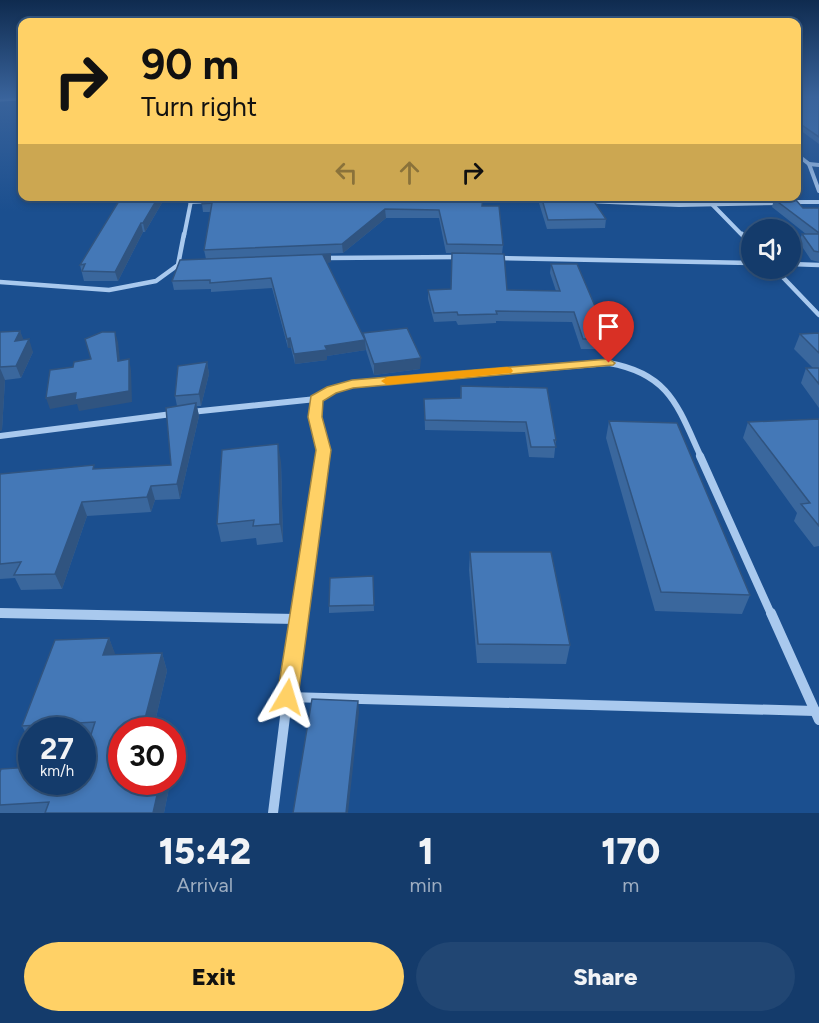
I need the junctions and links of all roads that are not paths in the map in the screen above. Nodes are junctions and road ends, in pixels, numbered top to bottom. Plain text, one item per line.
1 (801, 158) edge
2 (809, 164) junction
3 (819, 165) edge
4 (819, 190) edge
5 (191, 201) edge
6 (584, 201) edge
7 (708, 201) edge
8 (819, 202) edge
9 (711, 204) junction
10 (741, 234) edge
11 (468, 257) edge
12 (318, 258) edge
13 (491, 258) edge
14 (741, 263) edge
15 (189, 264) edge
16 (801, 264) edge
17 (178, 265) junction
18 (819, 265) edge
19 (785, 279) edge
20 (0, 282) edge
21 (819, 315) edge
22 (316, 399) junction
23 (0, 436) edge
24 (0, 613) edge
25 (297, 619) junction
26 (287, 697) junction
27 (817, 715) edge
28 (273, 813) edge

1 - 2 street
2 - 3 street
2 - 4 street
5 - 17 street
6 - 9 street
7 - 9 street
8 - 9 street
9 - 10 street
11 - 12 street
13 - 14 street
15 - 17 street
16 - 18 street
17 - 20 street
19 - 21 street
22 - 23 street
22 - 25 street
22 - 27 street
24 - 25 street
25 - 26 street
26 - 27 street
26 - 28 street

